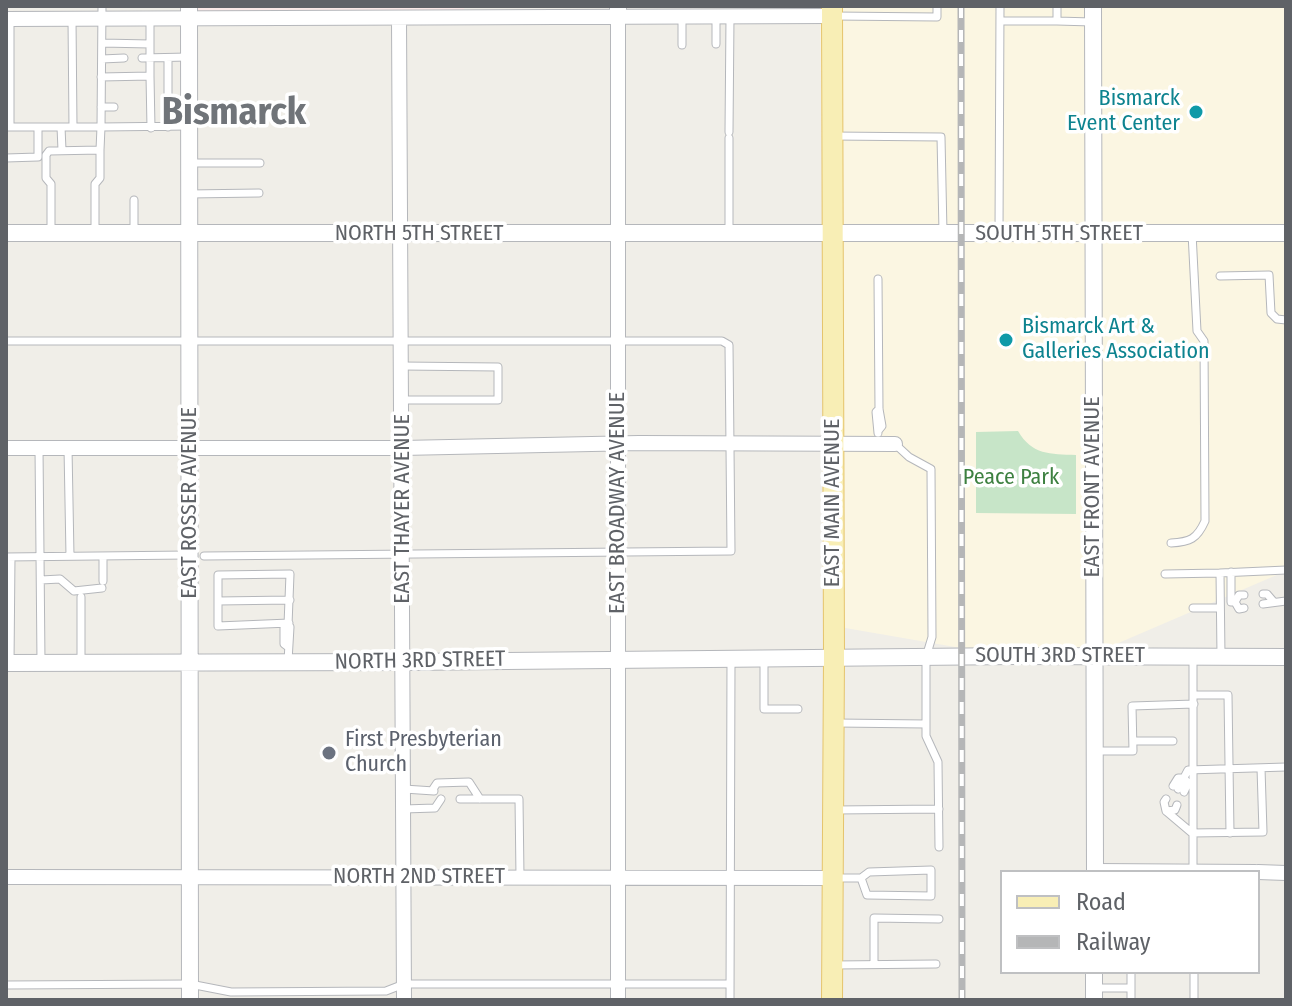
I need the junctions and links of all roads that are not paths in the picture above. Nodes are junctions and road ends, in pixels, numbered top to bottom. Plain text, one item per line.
1 (863, 6) edge
2 (937, 6) edge
3 (1000, 6) edge
4 (1057, 6) edge
5 (832, 11) edge
6 (102, 12) edge
7 (189, 12) edge
8 (618, 12) edge
9 (1093, 14) edge
10 (863, 16) junction
11 (682, 17) junction
12 (723, 17) junction
13 (8, 19) edge
14 (72, 19) junction
15 (150, 19) junction
16 (399, 19) junction
17 (1000, 21) junction
18 (1057, 21) junction
19 (102, 43) junction
20 (150, 44) junction
21 (716, 44) dead end
22 (682, 45) dead end
23 (189, 57) junction
24 (124, 58) dead end
25 (146, 58) junction
26 (168, 58) junction
27 (102, 59) junction
28 (150, 76) junction
29 (101, 77) junction
30 (101, 107) junction
31 (114, 107) dead end
32 (189, 126) junction
33 (8, 127) edge
34 (38, 127) junction
35 (61, 127) junction
36 (73, 127) junction
37 (101, 127) junction
38 (168, 127) junction
39 (151, 128) junction
40 (831, 136) junction
41 (89, 150) junction
42 (100, 150) junction
43 (58, 151) junction
44 (6, 158) edge
45 (53, 162) dead end
46 (89, 162) dead end
47 (189, 163) junction
48 (260, 163) dead end
49 (89, 176) dead end
50 (95, 184) junction
51 (259, 193) dead end
52 (189, 194) junction
53 (134, 200) dead end
54 (6, 233) edge
55 (51, 233) junction
56 (95, 233) junction
57 (134, 233) junction
58 (189, 233) junction
59 (619, 233) junction
60 (729, 233) junction
61 (1093, 233) junction
62 (1192, 233) junction
63 (1286, 233) edge
64 (401, 234) junction
65 (832, 234) junction
66 (943, 234) junction
67 (999, 234) junction
68 (1220, 276) dead end
69 (878, 279) dead end
70 (1286, 320) edge
71 (6, 341) edge
72 (189, 341) junction
73 (402, 341) junction
74 (619, 341) junction
75 (402, 366) junction
76 (402, 400) junction
77 (878, 438) junction
78 (619, 443) junction
79 (833, 444) junction
80 (895, 444) joint
81 (731, 445) junction
82 (6, 448) edge
83 (39, 448) junction
84 (68, 448) junction
85 (402, 448) junction
86 (190, 449) junction
87 (1171, 543) dead end
88 (618, 553) junction
89 (403, 555) junction
90 (41, 556) junction
91 (70, 556) junction
92 (197, 556) junction
93 (8, 557) edge
94 (103, 557) junction
95 (1286, 570) edge
96 (1231, 572) junction
97 (1220, 573) junction
98 (1165, 574) dead end
99 (41, 580) junction
100 (81, 597) dead end
101 (290, 600) junction
102 (218, 601) junction
103 (1263, 601) dead end
104 (1286, 601) edge
105 (1244, 602) dead end
106 (1193, 608) dead end
107 (1220, 608) junction
108 (288, 625) junction
109 (288, 654) junction
110 (1193, 655) junction
111 (1092, 656) junction
112 (1221, 656) junction
113 (834, 657) junction
114 (926, 657) junction
115 (1286, 657) edge
116 (764, 658) junction
117 (618, 659) junction
118 (731, 659) junction
119 (41, 662) junction
120 (81, 662) junction
121 (190, 662) junction
122 (404, 662) junction
123 (8, 663) edge
124 (1194, 699) junction
125 (798, 709) dead end
126 (834, 723) junction
127 (926, 724) junction
128 (1133, 741) junction
129 (1173, 741) dead end
130 (1093, 751) junction
131 (1286, 767) edge
132 (1261, 768) junction
133 (1229, 769) junction
134 (1193, 770) junction
135 (404, 789) junction
136 (433, 789) junction
137 (1178, 789) dead end
138 (460, 799) dead end
139 (480, 799) junction
140 (1171, 802) dead end
141 (404, 809) junction
142 (939, 809) junction
143 (833, 810) junction
144 (1192, 833) junction
145 (1230, 833) junction
146 (939, 847) dead end
147 (1095, 870) edge
148 (1193, 870) edge
149 (1260, 872) edge
150 (1286, 873) edge
151 (6, 877) edge
152 (190, 877) junction
153 (404, 877) junction
154 (520, 877) junction
155 (618, 877) junction
156 (730, 877) junction
157 (832, 878) junction
158 (861, 878) junction
159 (939, 919) dead end
160 (874, 964) junction
161 (936, 964) dead end
162 (832, 965) junction
163 (1131, 974) edge
164 (1194, 974) edge
165 (404, 984) junction
166 (618, 984) junction
167 (730, 984) junction
168 (6, 985) edge
169 (1094, 987) edge
170 (1131, 988) junction
171 (190, 992) edge
172 (404, 1000) edge
173 (618, 1000) edge
174 (730, 1000) edge
175 (832, 1000) edge
176 (1131, 1000) edge
177 (1194, 1000) edge

1 - 10 lane
2 - 10 lane
3 - 17 lane
4 - 18 lane
5 - 10 lane
5 - 12 street
5 - 40 main road, EAST MAIN AVENUE
6 - 14 street
6 - 15 street
6 - 19 lane
7 - 15 street
7 - 16 street
7 - 23 street, EAST ROSSER AVENUE
8 - 11 street
8 - 16 street
8 - 59 street, EAST BROADWAY AVENUE
9 - 18 lane
9 - 61 street, EAST FRONT AVENUE
11 - 12 street
11 - 22 lane
12 - 21 lane
12 - 60 lane
13 - 14 street
13 - 33 lane
14 - 36 lane
15 - 20 lane
16 - 64 street, EAST THAYER AVENUE
17 - 18 lane
17 - 67 lane
19 - 20 lane
19 - 27 lane
20 - 25 lane
23 - 26 lane
23 - 32 street, EAST ROSSER AVENUE
24 - 27 lane
25 - 26 lane
25 - 28 lane
26 - 38 lane
27 - 29 lane
28 - 29 lane
28 - 39 lane
29 - 30 lane
30 - 31 lane
30 - 37 lane
32 - 38 lane
32 - 47 street, EAST ROSSER AVENUE
33 - 34 lane
34 - 35 lane
34 - 44 lane
35 - 36 lane
35 - 43 lane
36 - 37 lane
37 - 39 lane
37 - 42 lane
38 - 39 lane
40 - 65 main road, EAST MAIN AVENUE
40 - 66 lane
41 - 42 lane
41 - 43 lane
41 - 46 lane
42 - 50 lane
43 - 45 lane
43 - 55 lane
47 - 48 lane
47 - 52 street, EAST ROSSER AVENUE
49 - 50 lane
50 - 56 lane
51 - 52 lane
52 - 58 street, EAST ROSSER AVENUE
53 - 57 lane
54 - 55 street, NORTH 5TH STREET
55 - 56 street, NORTH 5TH STREET
56 - 57 street, NORTH 5TH STREET
57 - 58 street, NORTH 5TH STREET
58 - 64 street, NORTH 5TH STREET
58 - 72 street, EAST ROSSER AVENUE
59 - 60 street, NORTH 5TH STREET
59 - 64 street, NORTH 5TH STREET
59 - 74 street, EAST BROADWAY AVENUE
60 - 65 street, NORTH 5TH STREET
61 - 62 street, SOUTH 5TH STREET
61 - 67 street, SOUTH 5TH STREET
61 - 111 street, EAST FRONT AVENUE
62 - 63 street, SOUTH 5TH STREET
62 - 87 lane
64 - 73 street, EAST THAYER AVENUE
65 - 66 street, SOUTH 5TH STREET
65 - 79 main road, EAST MAIN AVENUE
66 - 67 street, SOUTH 5TH STREET
68 - 70 lane
69 - 77 lane
71 - 72 lane
72 - 73 lane
72 - 86 street, EAST ROSSER AVENUE
73 - 74 lane
73 - 75 street, EAST THAYER AVENUE
74 - 78 street, EAST BROADWAY AVENUE
74 - 81 lane
75 - 76 street, EAST THAYER AVENUE
75 - 76 lane
76 - 85 street, EAST THAYER AVENUE
77 - 79 street
77 - 80 street
78 - 81 street
78 - 85 street
78 - 88 street, EAST BROADWAY AVENUE
79 - 81 street
79 - 113 main road, EAST MAIN AVENUE
80 - 114 lane
81 - 88 lane
82 - 83 street
83 - 84 street
83 - 90 lane
84 - 86 street
84 - 91 lane
85 - 86 street
85 - 89 street, EAST THAYER AVENUE
86 - 92 street, EAST ROSSER AVENUE
88 - 89 lane
88 - 117 street, EAST BROADWAY AVENUE
89 - 92 lane
89 - 122 street, EAST THAYER AVENUE
90 - 91 lane
90 - 93 lane
90 - 99 lane
91 - 94 lane
92 - 94 lane
92 - 121 street, EAST ROSSER AVENUE
93 - 123 lane
94 - 99 lane
95 - 96 lane
96 - 97 lane
96 - 105 lane
97 - 98 lane
97 - 107 lane
99 - 119 lane
100 - 120 lane
101 - 102 lane
101 - 102 lane
101 - 108 lane
102 - 108 lane
103 - 104 lane
106 - 107 lane
107 - 112 lane
108 - 109 lane
109 - 121 street, NORTH 3RD STREET
109 - 122 street, NORTH 3RD STREET
110 - 111 street, SOUTH 3RD STREET
110 - 112 street, SOUTH 3RD STREET
110 - 124 lane
111 - 114 street, SOUTH 3RD STREET
111 - 130 street, EAST FRONT AVENUE
112 - 115 street, SOUTH 3RD STREET
113 - 114 street, SOUTH 3RD STREET
113 - 116 street, NORTH 3RD STREET
113 - 126 main road, EAST MAIN AVENUE
114 - 127 lane
116 - 118 street, NORTH 3RD STREET
116 - 125 lane
117 - 118 street, NORTH 3RD STREET
117 - 122 street, NORTH 3RD STREET
117 - 155 street, EAST BROADWAY AVENUE
118 - 156 lane
119 - 120 street, NORTH 3RD STREET
119 - 123 street, NORTH 3RD STREET
120 - 121 street, NORTH 3RD STREET
121 - 152 street, EAST ROSSER AVENUE
122 - 135 street, EAST THAYER AVENUE
124 - 128 lane
124 - 133 lane
124 - 134 lane
126 - 127 lane
126 - 143 main road, EAST MAIN AVENUE
127 - 142 lane
128 - 129 lane
128 - 130 lane
130 - 147 street, EAST FRONT AVENUE
131 - 132 lane
132 - 133 lane
132 - 145 lane
133 - 134 lane
133 - 145 lane
134 - 137 lane
134 - 144 lane
135 - 136 lane
135 - 141 street, EAST THAYER AVENUE
136 - 139 lane
136 - 141 lane
138 - 139 lane
139 - 154 lane
140 - 144 lane
141 - 153 street, EAST THAYER AVENUE
142 - 143 lane
142 - 146 lane
143 - 157 main road, EAST MAIN AVENUE
144 - 145 lane
144 - 148 lane
149 - 150 street
151 - 152 street, NORTH 2ND STREET
152 - 153 street, NORTH 2ND STREET
152 - 171 street, EAST ROSSER AVENUE
153 - 154 street, NORTH 2ND STREET
153 - 165 street, EAST THAYER AVENUE
154 - 155 street, NORTH 2ND STREET
155 - 156 street, NORTH 2ND STREET
155 - 166 street, EAST BROADWAY AVENUE
156 - 157 street, NORTH 2ND STREET
156 - 167 lane
157 - 158 lane
157 - 162 main road, EAST MAIN AVENUE
158 - 158 lane
159 - 160 lane
160 - 161 lane
160 - 162 lane
162 - 175 main road, EAST MAIN AVENUE
163 - 170 lane
164 - 177 lane
165 - 166 lane
165 - 171 lane
165 - 172 street, EAST THAYER AVENUE
166 - 167 lane
166 - 173 street, EAST BROADWAY AVENUE
167 - 174 lane
168 - 171 lane
169 - 170 lane
170 - 176 lane

